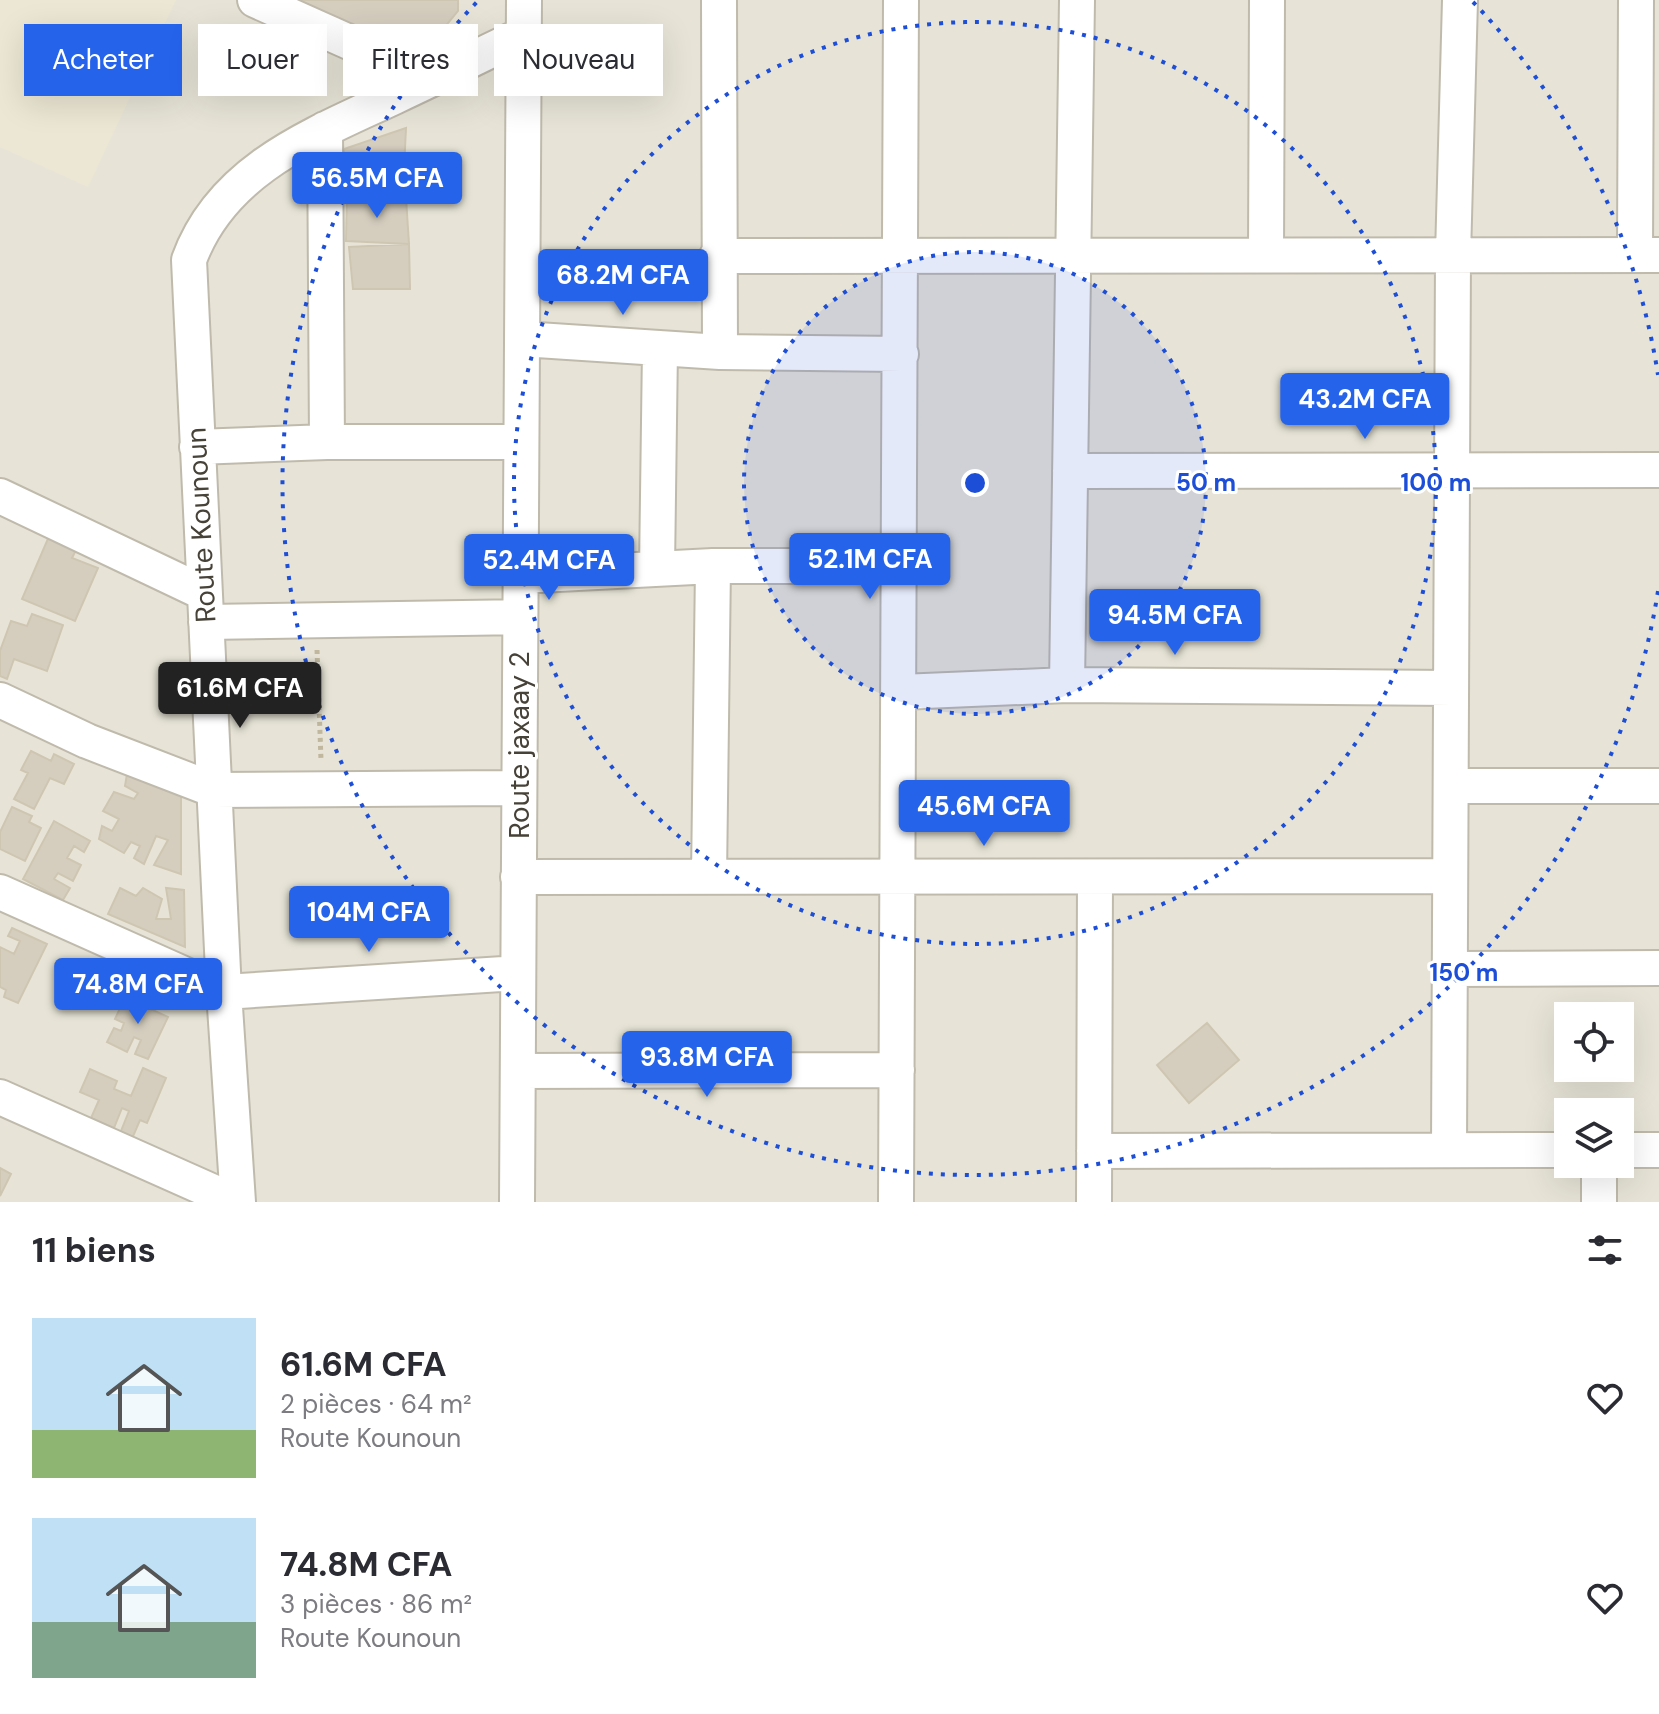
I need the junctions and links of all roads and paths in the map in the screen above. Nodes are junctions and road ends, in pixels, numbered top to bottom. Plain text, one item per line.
1 (255, 0) edge
2 (524, 0) edge
3 (719, 0) edge
4 (901, 0) edge
5 (1077, 0) edge
6 (1267, 0) edge
7 (1460, 0) edge
8 (1636, 0) edge
9 (523, 24) edge
10 (343, 39) edge
11 (396, 96) edge
12 (522, 96) edge
13 (325, 129) junction
14 (1074, 255) junction
15 (1266, 255) junction
16 (1453, 255) junction
17 (1647, 255) edge
18 (717, 256) junction
19 (900, 256) junction
20 (522, 339) junction
21 (660, 348) junction
22 (720, 352) junction
23 (901, 354) junction
24 (327, 442) junction
25 (520, 442) junction
26 (197, 447) junction
27 (1452, 470) junction
28 (1659, 470) edge
29 (1070, 471) junction
30 (0, 496) edge
31 (713, 566) junction
32 (899, 566) junction
33 (657, 569) junction
34 (520, 576) junction
35 (205, 608) junction
36 (520, 617) junction
37 (316, 621) junction
38 (1067, 685) junction
39 (1451, 688) junction
40 (901, 692) junction
41 (0, 700) edge
42 (1451, 786) junction
43 (1659, 786) edge
44 (519, 788) junction
45 (214, 790) junction
46 (323, 791) junction
47 (1450, 876) junction
48 (518, 877) junction
49 (709, 877) junction
50 (897, 877) junction
51 (1095, 877) junction
52 (0, 892) edge
53 (1659, 968) edge
54 (1450, 969) junction
55 (518, 973) junction
56 (224, 992) junction
57 (897, 1070) junction
58 (518, 1071) junction
59 (0, 1097) edge
60 (1449, 1150) junction
61 (1554, 1150) edge
62 (1634, 1150) edge
63 (1659, 1150) edge
64 (1094, 1151) junction
65 (1599, 1178) edge
66 (237, 1202) edge
67 (517, 1202) edge
68 (896, 1202) edge
69 (1094, 1202) edge
70 (1599, 1202) edge

1 - 10 street
2 - 9 street, Route jaxaay 2
3 - 18 street
4 - 19 street
5 - 14 street
6 - 15 street
7 - 16 street
8 - 17 street
11 - 13 street, Route Kounoun
12 - 20 street, Route jaxaay 2
13 - 24 street
13 - 26 street, Route Kounoun
14 - 15 street
14 - 19 street
14 - 29 street
15 - 16 street
16 - 17 street
16 - 27 street
18 - 19 street
18 - 22 street
19 - 23 street
20 - 21 street
20 - 25 street, Route jaxaay 2
21 - 22 street
21 - 33 street
22 - 23 street
23 - 32 street
24 - 25 street
24 - 26 street
25 - 34 street, Route jaxaay 2
26 - 35 street, Route Kounoun
27 - 28 street
27 - 29 street
27 - 39 street
29 - 38 street
30 - 35 street
31 - 32 street
31 - 33 street
31 - 49 street
32 - 40 street
33 - 34 street
34 - 36 street, Route jaxaay 2
35 - 37 street
35 - 45 street, Route Kounoun
36 - 37 street
36 - 44 street, Route jaxaay 2
37 - 46 path
38 - 39 street
38 - 40 street
39 - 42 street
40 - 50 street
41 - 45 street
42 - 43 street
42 - 47 street
44 - 46 street
44 - 48 street, Route jaxaay 2
45 - 46 street
45 - 56 street, Route Kounoun
47 - 51 street
47 - 54 street
48 - 49 street
48 - 55 street, Route jaxaay 2
49 - 50 street
50 - 51 street
50 - 57 street
51 - 64 street
52 - 56 street
53 - 54 street
54 - 60 street
55 - 56 street
55 - 58 street, Route jaxaay 2
56 - 66 street, Route Kounoun
57 - 58 street
57 - 68 street
58 - 67 street, Route jaxaay 2
59 - 66 street
60 - 61 street
60 - 64 street
62 - 63 street
64 - 69 street
65 - 70 street

